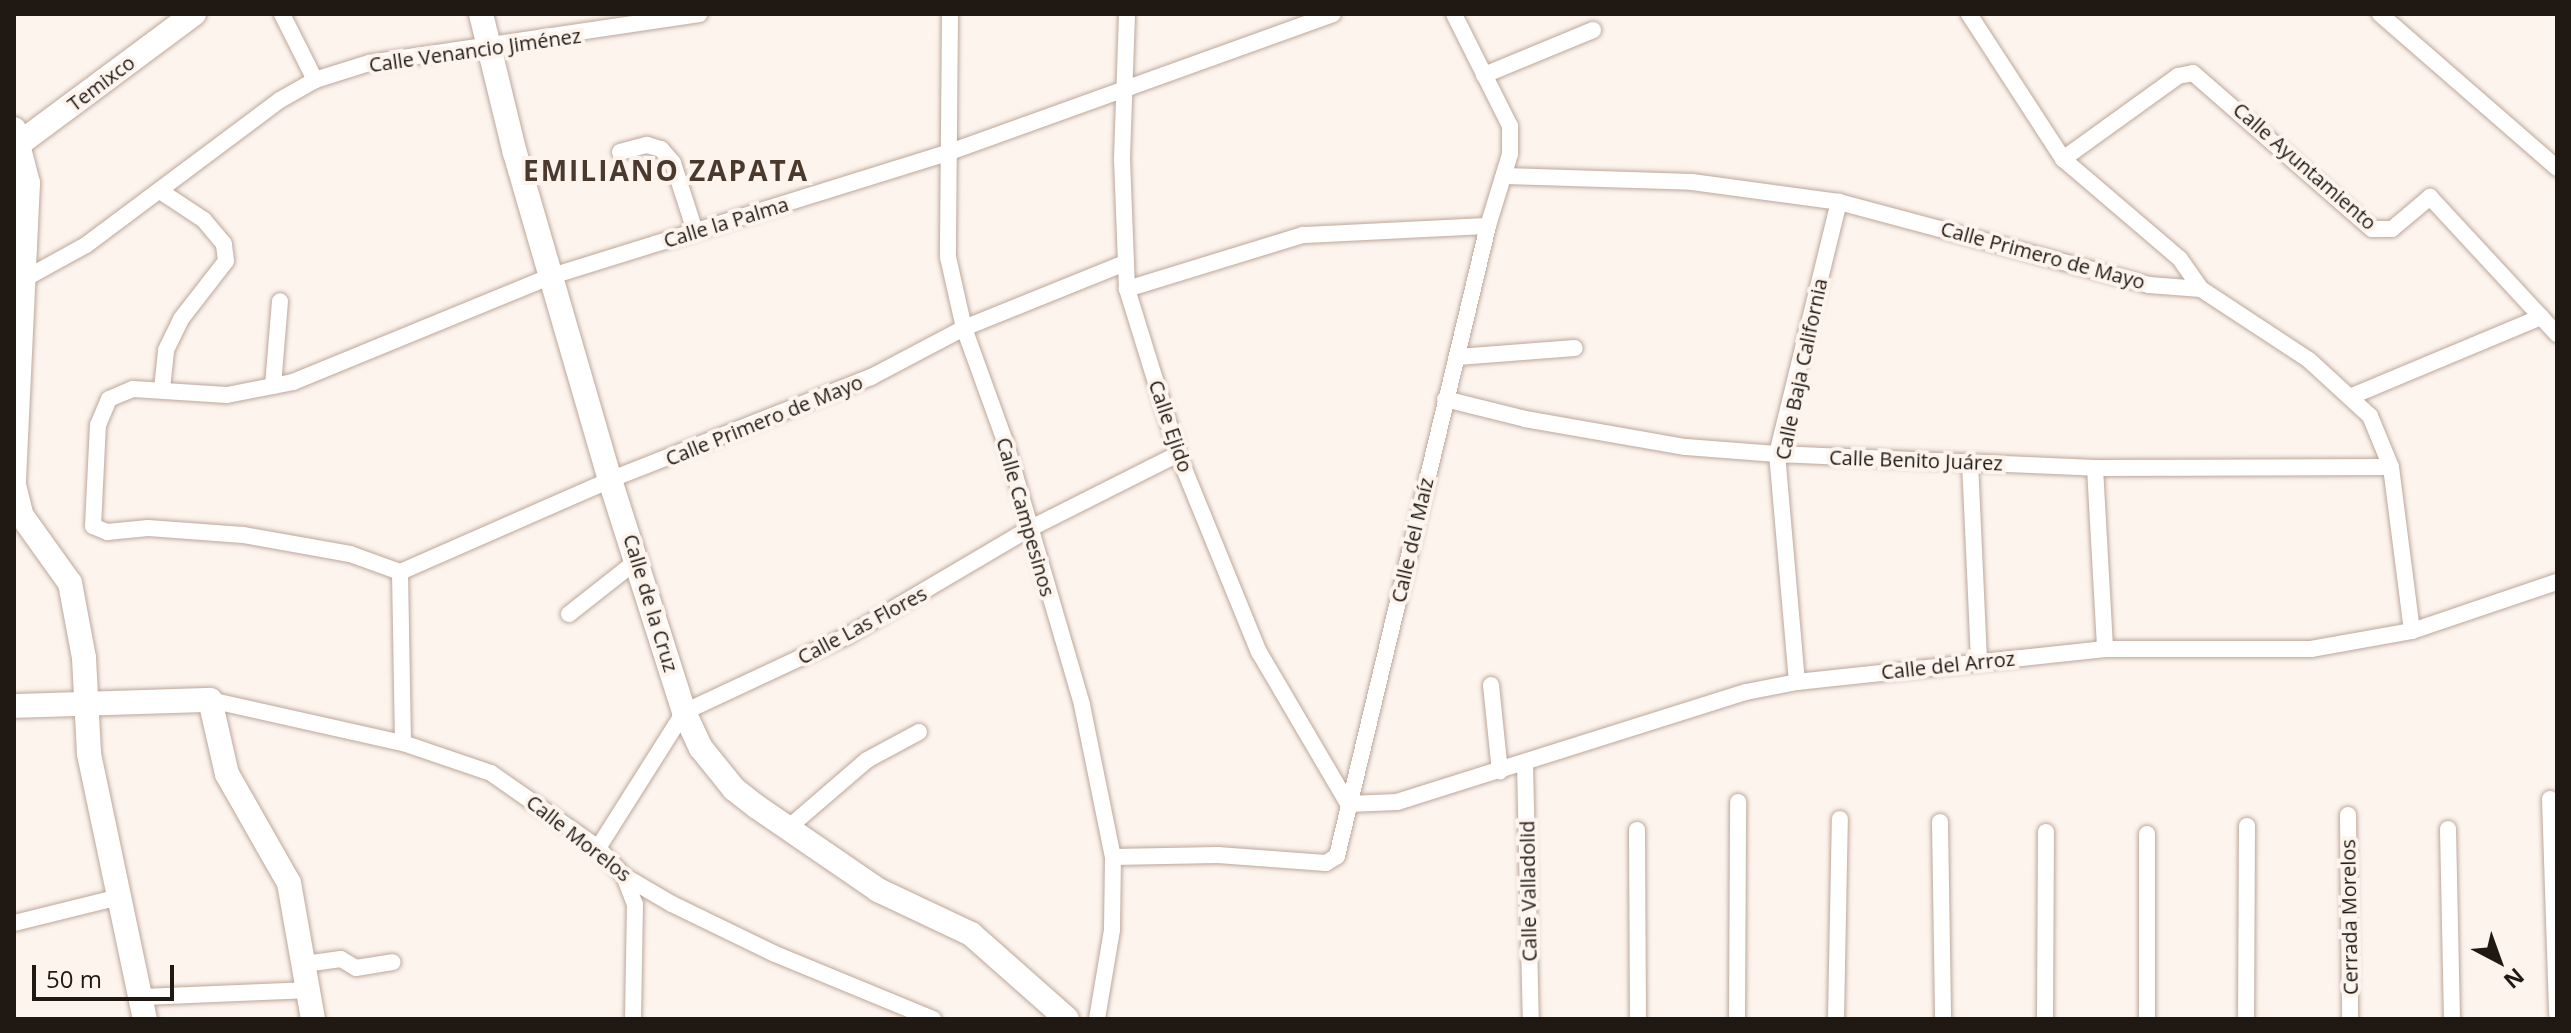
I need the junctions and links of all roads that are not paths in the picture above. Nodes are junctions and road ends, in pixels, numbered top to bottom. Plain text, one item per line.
1 (194, 14) edge
2 (282, 14) edge
3 (481, 14) edge
4 (699, 14) edge
5 (950, 14) edge
6 (1127, 14) edge
7 (1333, 14) edge
8 (1454, 14) edge
9 (1969, 14) edge
10 (2380, 14) edge
11 (650, 20) edge
12 (1593, 30) dead end
13 (493, 47) junction
14 (1484, 75) junction
15 (315, 80) junction
16 (1126, 87) junction
17 (16, 138) edge
18 (620, 152) dead end
19 (947, 153) junction
20 (2063, 159) junction
21 (2557, 168) edge
22 (1505, 176) junction
23 (163, 193) junction
24 (1839, 202) junction
25 (1488, 226) junction
26 (695, 231) junction
27 (1125, 263) junction
28 (552, 276) junction
29 (26, 278) junction
30 (1127, 289) junction
31 (2201, 289) junction
32 (280, 301) dead end
33 (2541, 317) junction
34 (964, 328) junction
35 (2557, 334) edge
36 (1575, 348) dead end
37 (1458, 357) junction
38 (273, 386) junction
39 (162, 389) junction
40 (2352, 396) junction
41 (1445, 399) junction
42 (1178, 454) junction
43 (1777, 454) junction
44 (1970, 462) junction
45 (2391, 467) junction
46 (2095, 468) junction
47 (610, 480) junction
48 (14, 483) edge
49 (1029, 529) junction
50 (639, 559) junction
51 (400, 572) junction
52 (2557, 582) edge
53 (569, 614) dead end
54 (2412, 631) junction
55 (2105, 649) junction
56 (1979, 660) junction
57 (1797, 682) junction
58 (1491, 685) dead end
59 (210, 700) junction
60 (84, 701) junction
61 (14, 706) edge
62 (684, 712) junction
63 (919, 732) dead end
64 (403, 743) junction
65 (1525, 764) junction
66 (1500, 772) junction
67 (2550, 799) dead end
68 (1738, 802) dead end
69 (1348, 804) junction
70 (2348, 815) dead end
71 (1840, 819) dead end
72 (1940, 822) dead end
73 (2247, 826) dead end
74 (788, 828) junction
75 (2448, 829) dead end
76 (1637, 830) dead end
77 (2046, 832) dead end
78 (2147, 834) dead end
79 (598, 848) junction
80 (1113, 857) junction
81 (624, 876) junction
82 (123, 896) junction
83 (14, 923) edge
84 (393, 962) dead end
85 (305, 964) junction
86 (310, 990) junction
87 (144, 1008) edge
88 (2557, 1014) edge
89 (313, 1019) edge
90 (633, 1019) edge
91 (933, 1019) edge
92 (1067, 1019) edge
93 (1097, 1019) edge
94 (1531, 1019) edge
95 (1638, 1019) edge
96 (1737, 1019) edge
97 (1836, 1019) edge
98 (1943, 1019) edge
99 (2045, 1019) edge
100 (2147, 1019) edge
101 (2246, 1019) edge
102 (2350, 1019) edge
103 (2452, 1019) edge

1 - 17 main road, Temixco
2 - 15 street
3 - 13 main road, Calle de la Cruz
4 - 11 street, Calle Venancio Jiménez
5 - 19 street, Calle Campesinos
6 - 16 street, Calle Ejido
7 - 16 street, Calle la Palma
8 - 14 street, Calle del Maíz
9 - 20 street
10 - 21 street
11 - 13 street, Calle Venancio Jiménez
12 - 14 street
13 - 15 street, Calle Venancio Jiménez
13 - 28 main road, Calle de la Cruz
14 - 22 street, Calle del Maíz
15 - 23 street, Calle Venancio Jiménez
16 - 19 street, Calle la Palma
16 - 27 street, Calle Ejido
17 - 29 main road
18 - 26 street
19 - 26 street, Calle la Palma
19 - 34 street, Calle Campesinos
20 - 31 street
20 - 33 street, Calle Ayuntamiento
22 - 24 street, Calle Primero de Mayo
22 - 25 street, Calle del Maíz
23 - 29 street, Calle Venancio Jiménez
23 - 39 street
24 - 31 street, Calle Primero de Mayo
24 - 43 street, Calle Baja California
25 - 30 street
25 - 37 street, Calle del Maíz
26 - 28 street, Calle la Palma
27 - 30 street, Calle Ejido
27 - 34 street, Calle Primero de Mayo
28 - 38 street, Calle la Palma
28 - 47 main road, Calle de la Cruz
29 - 48 main road
30 - 42 street, Calle Ejido
31 - 40 street, Calle Primero de Mayo
32 - 38 street
33 - 35 street, Calle Ayuntamiento
33 - 40 street
34 - 47 street, Calle Primero de Mayo
34 - 49 street, Calle Campesinos
36 - 37 street
37 - 41 street, Calle del Maíz
38 - 39 street, Calle la Palma
39 - 51 street, Calle la Palma
40 - 45 street, Calle Primero de Mayo
41 - 43 street, Calle Benito Juárez
41 - 69 street, Calle del Maíz
42 - 49 street, Calle Las Flores
42 - 69 street, Calle Ejido
43 - 44 street, Calle Benito Juárez
43 - 57 street, Calle Baja California
44 - 46 street, Calle Benito Juárez
44 - 56 street
45 - 46 street, Calle Benito Juárez
45 - 54 street, Calle Primero de Mayo
46 - 55 street
47 - 50 main road, Calle de la Cruz
47 - 51 street, Calle Primero de Mayo
48 - 60 main road
49 - 62 street, Calle Las Flores
49 - 80 street, Calle Campesinos
50 - 53 street
50 - 62 main road, Calle de la Cruz
51 - 64 street
52 - 54 street, Calle del Arroz
54 - 55 street, Calle del Arroz
55 - 56 street, Calle del Arroz
56 - 57 street, Calle del Arroz
57 - 65 street, Calle del Arroz
58 - 66 street
59 - 60 main road
59 - 64 street, Calle Morelos
59 - 85 main road
60 - 61 main road
60 - 82 main road
62 - 74 main road, Calle de la Cruz
62 - 79 street
63 - 74 street
64 - 79 street, Calle Morelos
65 - 66 street, Calle del Arroz
65 - 94 street, Calle Valladolid
66 - 69 street, Calle del Arroz
67 - 88 street
68 - 96 street
69 - 80 street, Calle del Maíz
70 - 102 street, Cerrada Morelos
71 - 97 street
72 - 98 street
73 - 101 street
74 - 92 main road, Calle de la Cruz
75 - 103 street
76 - 95 street
77 - 99 street
78 - 100 street
79 - 81 street, Calle Morelos
80 - 93 street, Calle Campesinos
81 - 90 street
81 - 91 street, Calle Morelos
82 - 83 street
82 - 87 main road
84 - 85 street
85 - 86 main road
86 - 87 street
86 - 89 main road

